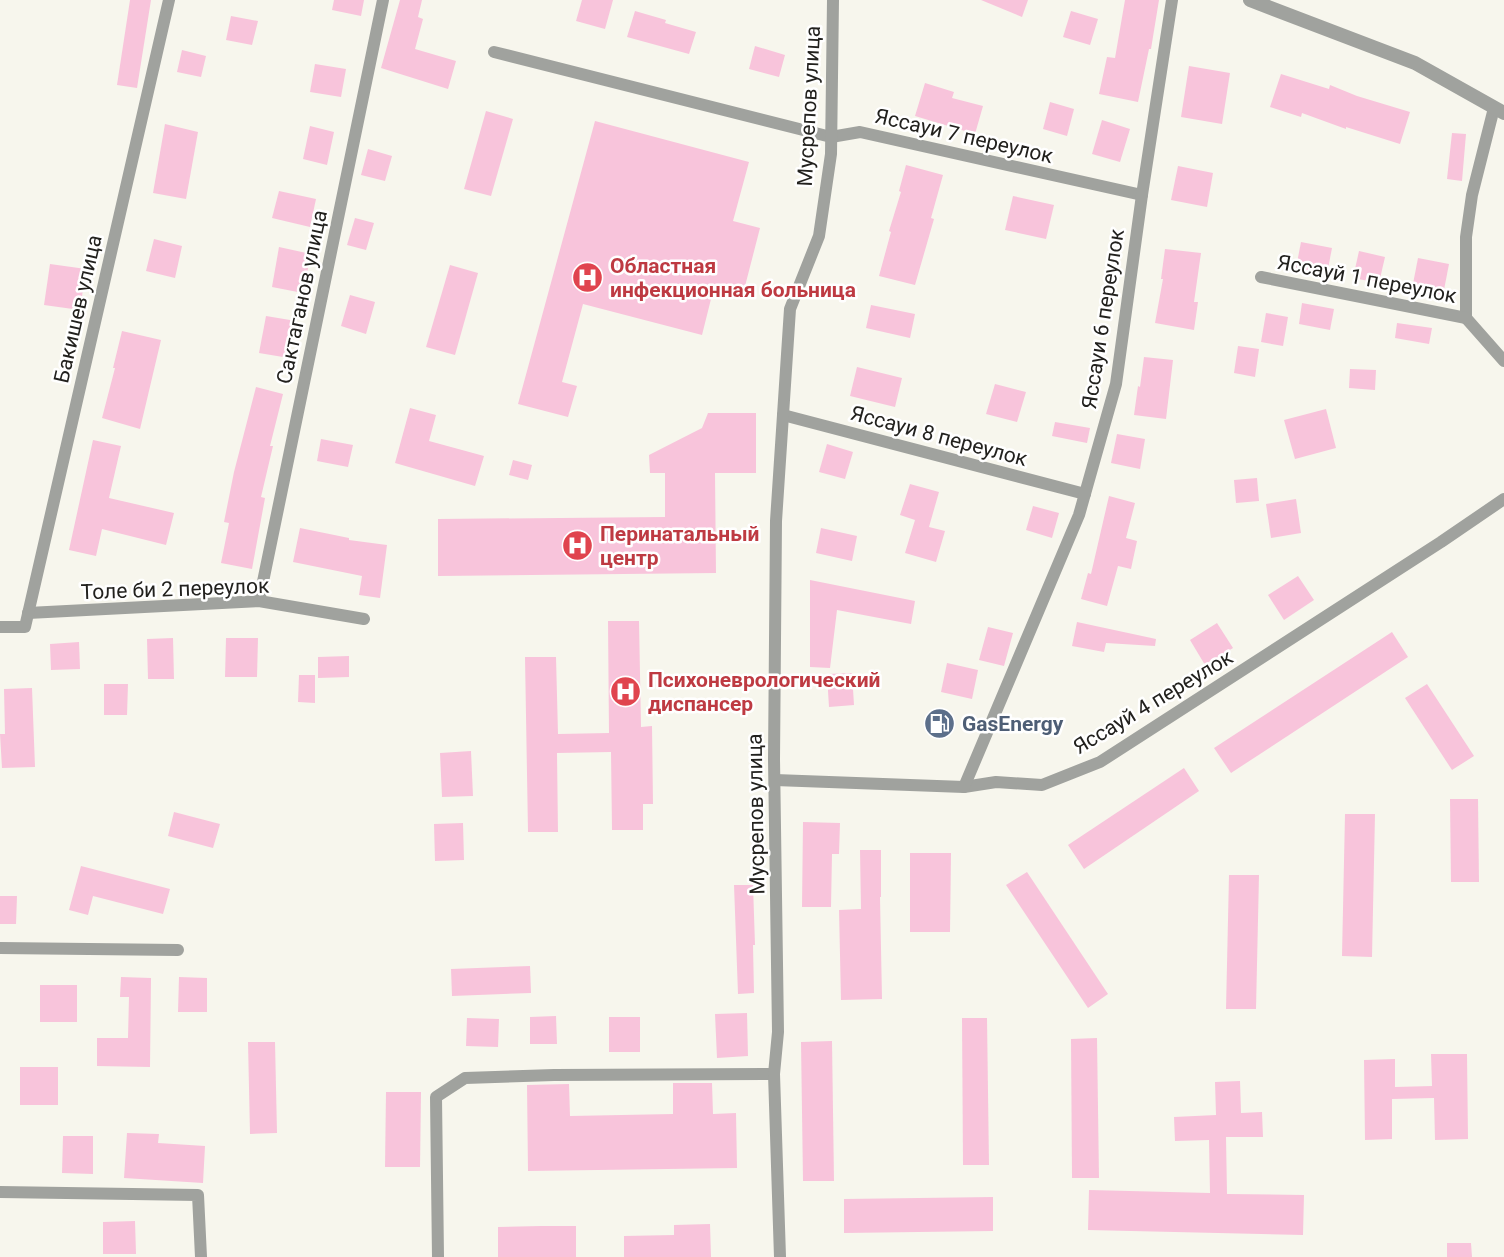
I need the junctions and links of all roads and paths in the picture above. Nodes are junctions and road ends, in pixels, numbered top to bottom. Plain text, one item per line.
1 (169, 0) edge
2 (383, 0) edge
3 (833, 0) edge
4 (1172, 0) edge
5 (1250, 0) edge
6 (494, 52) dead end
7 (1499, 111) edge
8 (831, 137) junction
9 (1142, 195) junction
10 (1261, 277) dead end
11 (1466, 318) junction
12 (1504, 361) edge
13 (783, 415) junction
14 (1085, 494) junction
15 (1504, 499) edge
16 (259, 601) junction
17 (29, 613) junction
18 (364, 619) dead end
19 (0, 627) edge
20 (775, 780) junction
21 (964, 787) junction
22 (0, 948) edge
23 (178, 950) dead end
24 (774, 1074) junction
25 (0, 1192) edge
26 (201, 1257) edge
27 (438, 1257) edge
28 (780, 1257) edge

1 - 17 street, Бакишев улица
2 - 16 street, Сактаганов улица
3 - 8 street, Мусрепов улица
4 - 9 street, Яссауи 6 переулок
5 - 7 street
6 - 8 street, Яссауи 7 переулок
7 - 11 street
8 - 9 street, Яссауи 7 переулок
8 - 13 street, Мусрепов улица
9 - 14 street, Яссауи 6 переулок
10 - 11 street, Яссауй 1 переулок
11 - 12 street
13 - 14 street, Яссауи 8 переулок
13 - 20 street, Мусрепов улица
14 - 21 street, Яссауи 6 переулок
15 - 21 street, Яссауй 4 переулок
16 - 17 street, Толе би 2 переулок
16 - 18 street, Толе би 2 переулок
17 - 19 street, Бакишев улица
20 - 21 street, Яссауй 4 переулок
20 - 24 street, Мусрепов улица
22 - 23 street
24 - 27 street
24 - 28 street, Мусрепов улица
25 - 26 street

